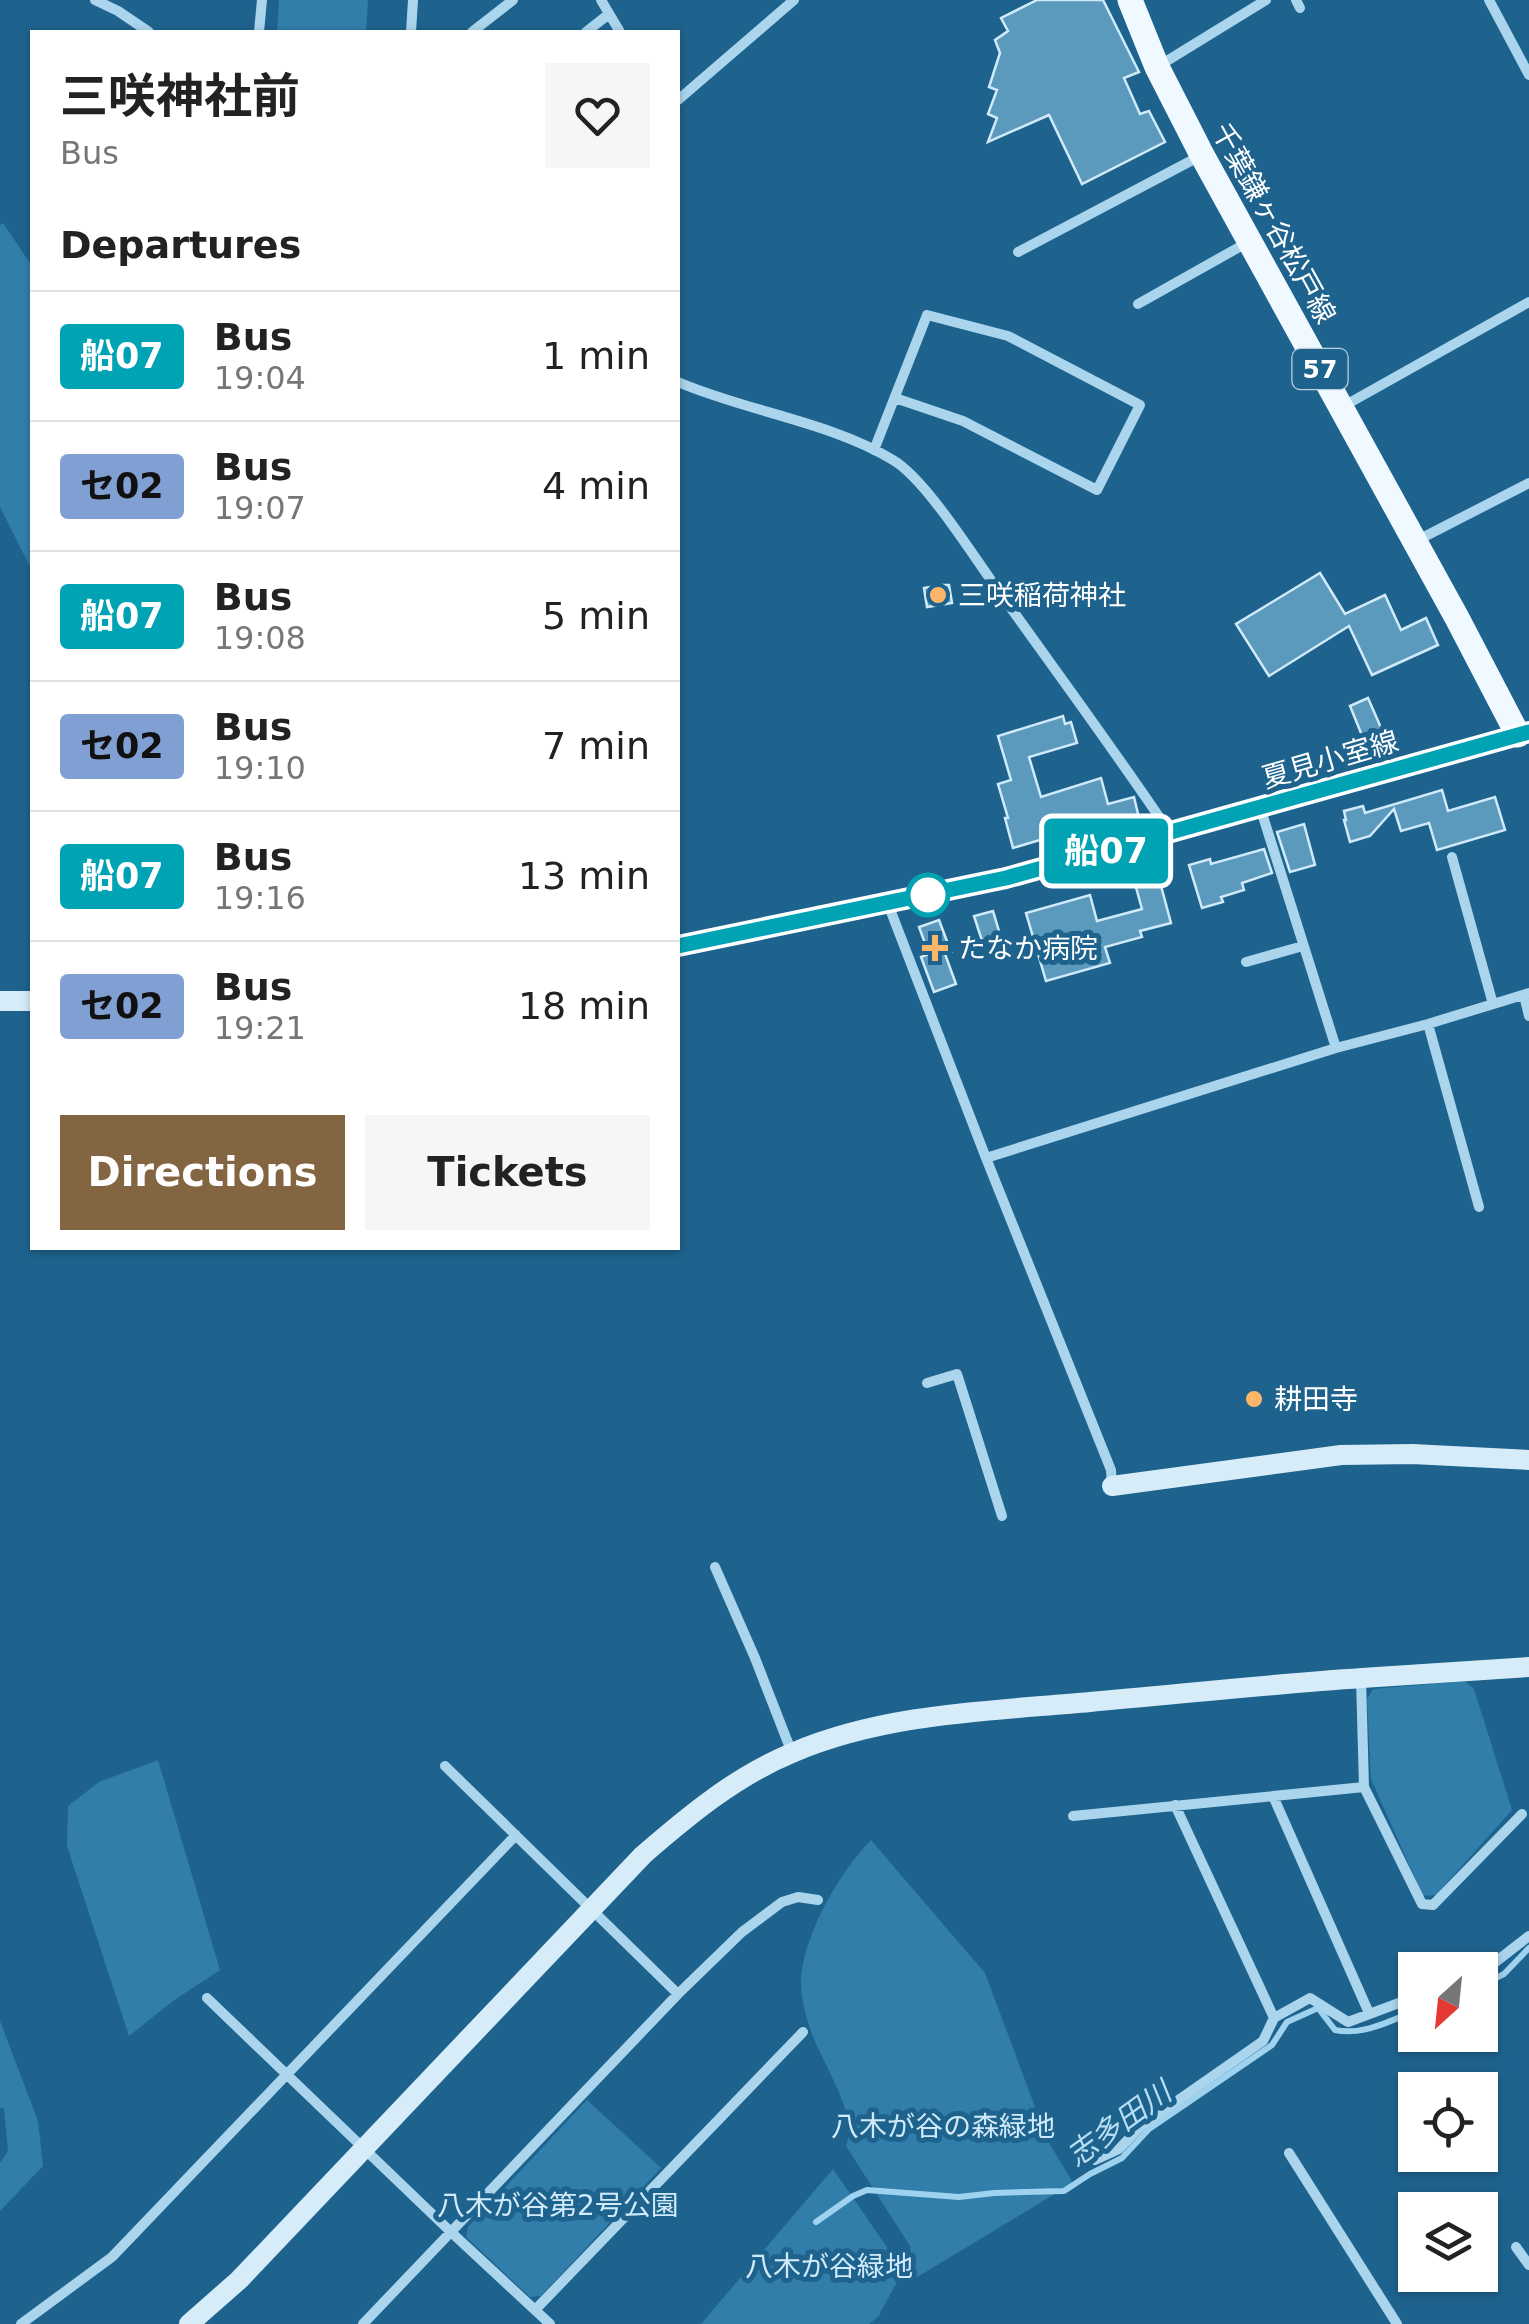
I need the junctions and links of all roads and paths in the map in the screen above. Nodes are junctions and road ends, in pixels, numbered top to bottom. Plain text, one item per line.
1 (96, 0) edge
2 (262, 0) edge
3 (413, 0) edge
4 (514, 0) edge
5 (600, 0) edge
6 (794, 0) edge
7 (1130, 0) edge
8 (1266, 0) edge
9 (1489, 0) edge
10 (609, 14) junction
11 (146, 30) edge
12 (259, 30) edge
13 (411, 30) edge
14 (475, 30) edge
15 (589, 30) edge
16 (619, 30) edge
17 (1156, 67) junction
18 (1529, 76) edge
19 (680, 98) edge
20 (1202, 155) junction
21 (1250, 241) junction
22 (1018, 252) dead end
23 (1529, 302) edge
24 (1138, 304) dead end
25 (680, 383) edge
26 (894, 398) junction
27 (1341, 407) junction
28 (874, 450) junction
29 (1529, 484) edge
30 (1415, 541) junction
31 (1523, 734) edge
32 (1260, 807) junction
33 (1170, 833) junction
34 (1452, 858) dead end
35 (888, 904) junction
36 (680, 946) edge
37 (1303, 946) junction
38 (1246, 962) dead end
39 (1526, 994) edge
40 (0, 1001) edge
41 (30, 1001) edge
42 (1494, 1004) junction
43 (1529, 1016) edge
44 (1428, 1024) junction
45 (1336, 1048) junction
46 (986, 1158) junction
47 (1479, 1207) dead end
48 (928, 1383) dead end
49 (1529, 1460) edge
50 (1112, 1486) joint
51 (1002, 1516) dead end
52 (715, 1567) dead end
53 (1529, 1666) edge
54 (1361, 1678) junction
55 (792, 1753) junction
56 (446, 1766) dead end
57 (1364, 1786) junction
58 (1272, 1796) junction
59 (1175, 1805) junction
60 (1522, 1814) dead end
61 (1073, 1816) dead end
62 (516, 1835) junction
63 (818, 1900) dead end
64 (592, 1910) junction
65 (1529, 1936) edge
66 (1498, 1960) edge
67 (678, 1994) junction
68 (207, 1998) dead end
69 (1398, 2002) edge
70 (1369, 2012) junction
71 (1274, 2018) junction
72 (802, 2032) dead end
73 (290, 2074) junction
74 (363, 2148) junction
75 (1288, 2153) dead end
76 (1095, 2160) dead end
77 (452, 2233) junction
78 (1516, 2246) dead end
79 (1529, 2265) edge
80 (536, 2310) junction
81 (21, 2324) edge
82 (189, 2324) edge
83 (364, 2324) edge
84 (550, 2324) edge
85 (1397, 2324) edge

1 - 11 street
2 - 12 street
3 - 13 street
4 - 14 street
5 - 10 street
6 - 19 street
7 - 17 main road, 千葉鎌ヶ谷松戸線 / 57
8 - 17 street
9 - 18 street
10 - 15 street
10 - 16 street
17 - 20 main road, 千葉鎌ヶ谷松戸線 / 57
20 - 21 main road, 千葉鎌ヶ谷松戸線 / 57
20 - 22 street
21 - 24 street
21 - 27 main road, 千葉鎌ヶ谷松戸線 / 57
23 - 27 street
25 - 28 street
26 - 26 street
26 - 28 street
27 - 30 main road, 千葉鎌ヶ谷松戸線 / 57
28 - 33 street
29 - 30 street
30 - 31 main road, 千葉鎌ヶ谷松戸線 / 57
31 - 32 street, 夏見小室線
32 - 33 street, 夏見小室線
32 - 37 street
33 - 35 street, 夏見小室線
34 - 42 street
35 - 36 street, 夏見小室線
35 - 46 street
37 - 38 street
37 - 45 street
39 - 42 street
39 - 43 street
40 - 41 street
42 - 44 street
44 - 45 street
44 - 47 street
45 - 46 street
46 - 50 street
48 - 51 street
49 - 50 street
52 - 55 street
53 - 54 street
54 - 55 street
54 - 57 street
55 - 64 street
56 - 62 street
57 - 58 street
57 - 60 street
58 - 59 street
58 - 70 street
59 - 61 street
59 - 71 street
62 - 64 street
62 - 73 street
63 - 67 street
64 - 67 street
64 - 74 street
65 - 66 street
67 - 77 street
68 - 73 street
69 - 70 street
70 - 71 street
71 - 76 street
72 - 80 street
73 - 74 street
73 - 81 street
74 - 77 street
74 - 82 street
75 - 85 street
77 - 80 street
77 - 83 street
78 - 79 street
80 - 84 street

